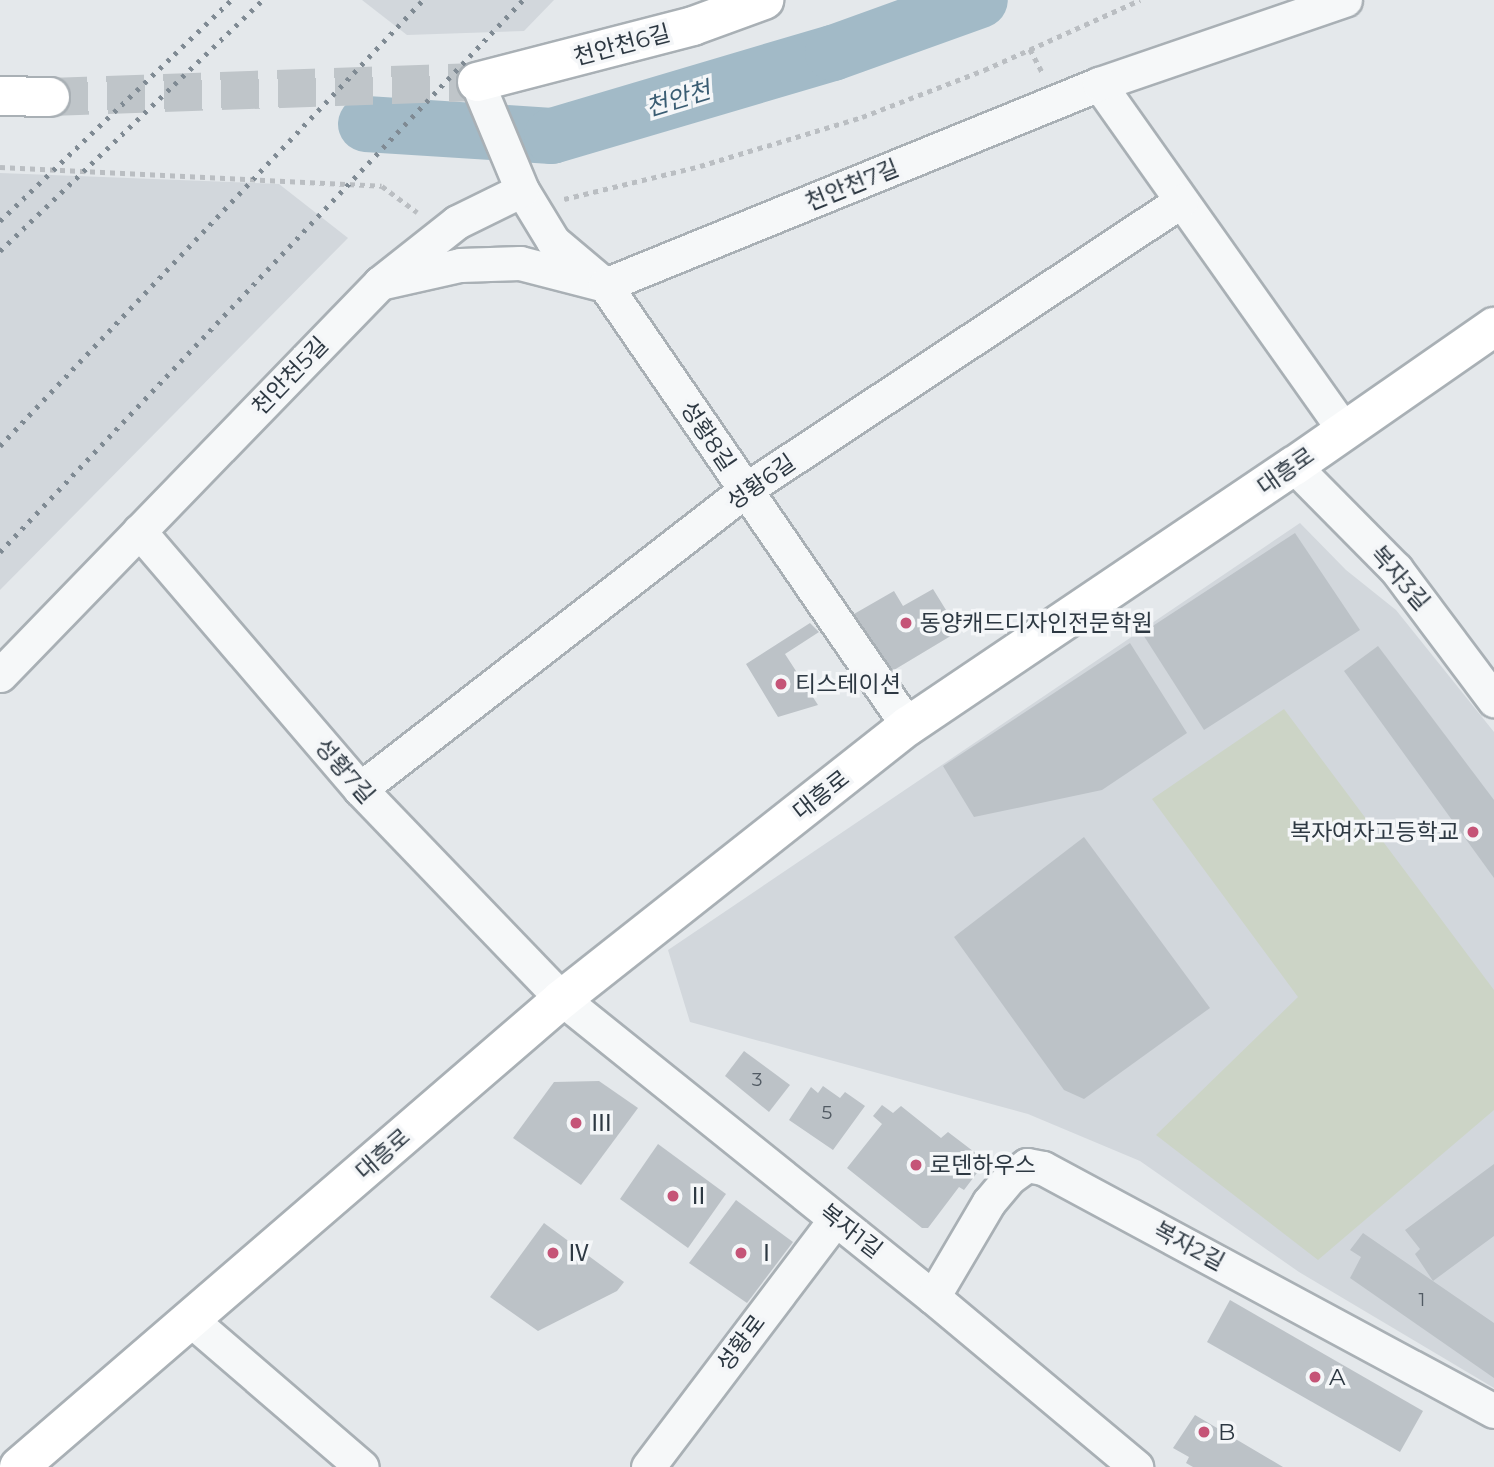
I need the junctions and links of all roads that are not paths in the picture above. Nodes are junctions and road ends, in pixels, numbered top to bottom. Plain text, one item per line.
1 (764, 0) edge
2 (1345, 0) edge
3 (1098, 84) junction
4 (480, 89) joint
5 (0, 96) edge
6 (50, 97) tunnel mouth
7 (524, 193) junction
8 (1181, 201) junction
9 (380, 282) junction
10 (605, 285) junction
11 (1494, 327) edge
12 (1344, 430) junction
13 (1294, 466) junction
14 (746, 490) junction
15 (139, 531) junction
16 (0, 675) edge
17 (1494, 700) edge
18 (908, 726) junction
19 (359, 789) junction
20 (562, 999) junction
21 (835, 1220) junction
22 (933, 1297) junction
23 (191, 1320) junction
24 (1494, 1411) edge
25 (19, 1467) edge
26 (362, 1467) edge
27 (648, 1467) edge
28 (1136, 1467) edge

1 - 4 street, 천안천6길
2 - 3 street, 천안천7길
3 - 8 street
3 - 10 street, 천안천7길
4 - 7 street
5 - 6 street
7 - 9 street, 천안천5길
7 - 10 street, 성황8길
8 - 12 street
8 - 14 street, 성황6길
9 - 10 street
9 - 15 street, 천안천5길
10 - 14 street, 성황8길
11 - 12 street, 대흥로
12 - 13 street, 대흥로
13 - 17 street, 복자3길
13 - 18 street, 대흥로
14 - 18 street, 성황8길
14 - 19 street, 성황6길
15 - 16 street, 천안천5길
15 - 19 street, 성황7길
18 - 20 street, 대흥로
19 - 20 street, 성황7길
20 - 21 street, 복자1길
20 - 23 street, 대흥로
21 - 22 street, 복자1길
21 - 27 street, 성황로
22 - 24 street, 복자2길
22 - 28 street, 복자1길
23 - 25 street, 대흥로
23 - 26 street

